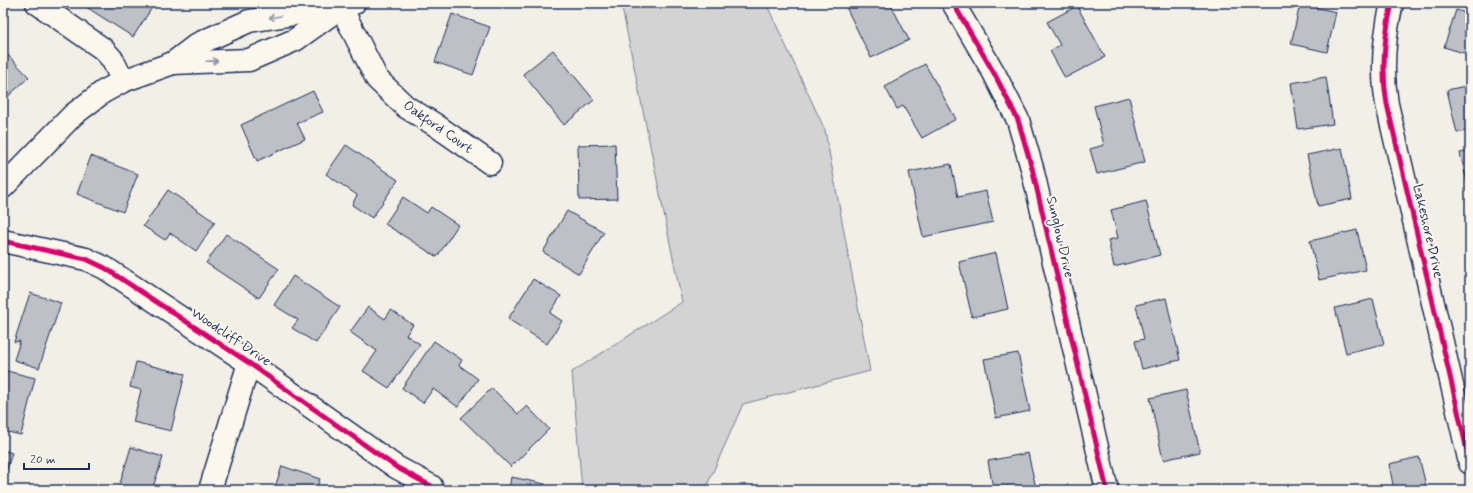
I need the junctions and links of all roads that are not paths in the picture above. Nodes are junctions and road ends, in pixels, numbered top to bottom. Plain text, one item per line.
1 (37, 3) edge
2 (953, 3) edge
3 (1392, 3) edge
4 (348, 5) edge
5 (173, 62) junction
6 (123, 81) junction
7 (490, 163) dead end
8 (3, 187) edge
9 (3, 241) edge
10 (249, 363) junction
11 (1470, 463) edge
12 (431, 486) dead end
13 (210, 490) edge
14 (1107, 490) edge

1 - 6 street
2 - 14 street, Sunglow Drive
3 - 11 street, Lakeshore Drive
4 -> 5 street
5 -> 4 street
4 - 7 street, Oakford Court
5 - 6 street
6 - 8 street
9 - 10 street, Woodcliff Drive
10 - 12 street, Woodcliff Drive
10 - 13 street

